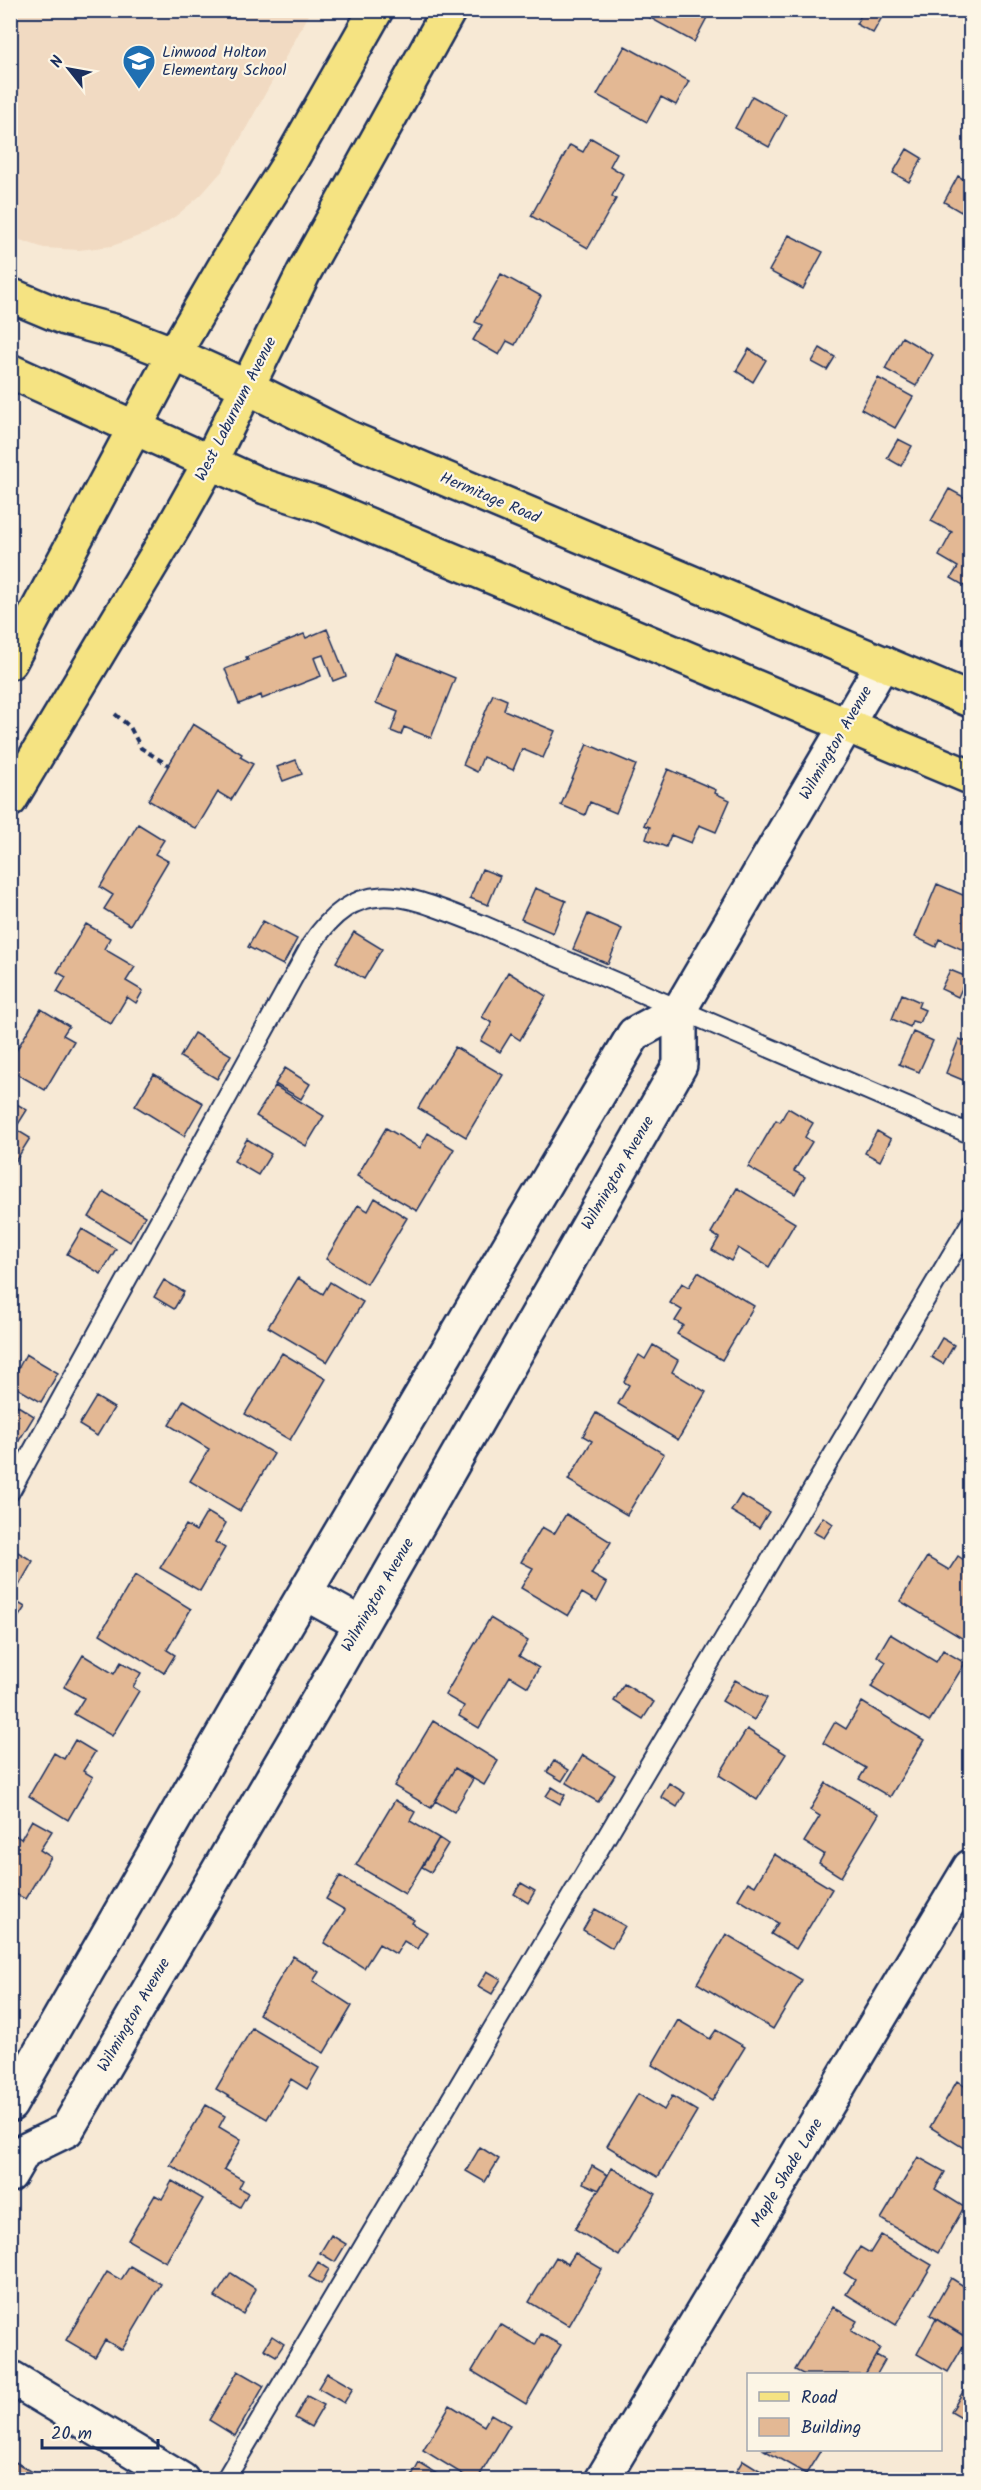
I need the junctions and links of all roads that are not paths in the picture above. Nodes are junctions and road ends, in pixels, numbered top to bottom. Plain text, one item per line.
1 (376, 10) edge
2 (449, 10) edge
3 (10, 295) edge
4 (174, 354) junction
5 (10, 371) edge
6 (247, 387) junction
7 (134, 427) junction
8 (210, 462) junction
9 (10, 662) edge
10 (883, 663) junction
11 (970, 700) edge
12 (847, 725) junction
13 (970, 777) edge
14 (10, 800) edge
15 (680, 1009) junction
16 (970, 1134) edge
17 (970, 1224) edge
18 (10, 1492) edge
19 (305, 1593) junction
20 (361, 1624) junction
21 (970, 1867) edge
22 (958, 1916) edge
23 (10, 2107) edge
24 (17, 2163) edge
25 (10, 2377) edge
26 (182, 2480) edge
27 (225, 2480) edge
28 (602, 2480) edge

1 - 4 main road
2 - 6 main road, West Laburnum Avenue
3 - 4 main road, Hermitage Road
4 - 6 main road, Hermitage Road
4 - 7 main road
5 - 7 main road
6 - 8 main road, West Laburnum Avenue
6 - 10 main road, Hermitage Road
7 - 8 main road
7 - 9 main road
8 - 12 main road
8 - 14 main road, West Laburnum Avenue
10 - 11 main road, Hermitage Road
10 - 12 street, Wilmington Avenue
12 - 13 main road
12 - 15 street, Wilmington Avenue
15 - 16 lane
15 - 18 lane
15 - 19 street, Wilmington Avenue
15 - 20 street, Wilmington Avenue
17 - 27 lane
19 - 20 street
19 - 23 street, Wilmington Avenue
20 - 24 street, Wilmington Avenue
21 - 22 street, Maple Shade Lane
22 - 28 street, Maple Shade Lane
23 - 24 street, Wilmington Avenue
25 - 26 street

